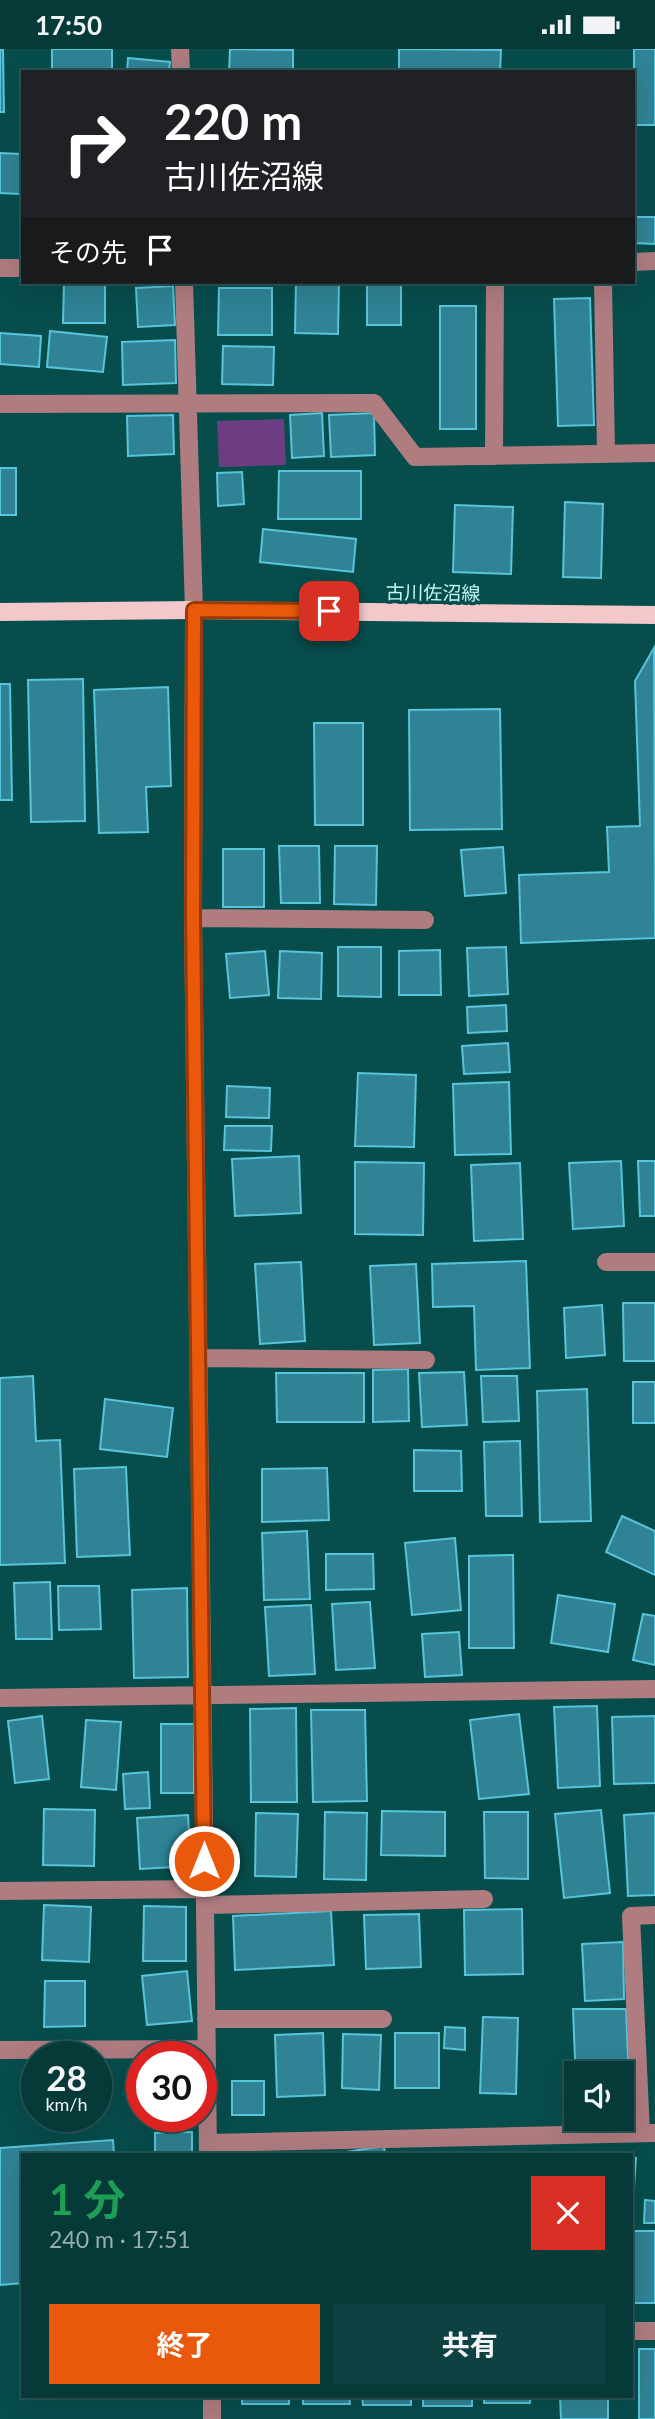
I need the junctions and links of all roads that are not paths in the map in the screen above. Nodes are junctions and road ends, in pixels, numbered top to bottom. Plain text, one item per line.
1 (180, 49) edge
2 (181, 70) edge
3 (655, 261) edge
4 (635, 262) edge
5 (0, 268) edge
6 (21, 268) edge
7 (184, 284) edge
8 (495, 284) edge
9 (603, 284) edge
10 (186, 403) junction
11 (0, 404) edge
12 (655, 453) edge
13 (606, 454) junction
14 (494, 456) junction
15 (194, 610) junction
16 (0, 612) edge
17 (655, 615) edge
18 (193, 918) junction
19 (425, 920) dead end
20 (606, 1262) dead end
21 (655, 1262) edge
22 (200, 1357) junction
23 (426, 1360) dead end
24 (655, 1689) edge
25 (204, 1696) junction
26 (0, 1699) edge
27 (0, 1891) edge
28 (204, 1897) junction
29 (484, 1899) dead end
30 (655, 1915) edge
31 (206, 2019) junction
32 (383, 2019) dead end
33 (207, 2041) edge
34 (126, 2049) edge
35 (0, 2050) edge
36 (648, 2133) edge
37 (208, 2148) edge
38 (633, 2331) edge
39 (655, 2331) edge
40 (212, 2398) edge
41 (212, 2419) edge

1 - 2 street
3 - 4 street
5 - 6 street
7 - 10 street
8 - 14 street
9 - 13 street
10 - 11 street
10 - 14 street
10 - 15 street
12 - 13 street
13 - 14 street
15 - 16 main road, 古川佐沼線
15 - 17 main road, 古川佐沼線
15 - 18 street
18 - 19 street
18 - 22 street
20 - 21 street
22 - 23 street
22 - 25 street
24 - 25 street
25 - 26 street
25 - 28 street
27 - 28 street
28 - 29 street
28 - 31 street
30 - 36 street
31 - 32 street
31 - 33 street
34 - 35 street
36 - 37 street
38 - 39 street
40 - 41 street

